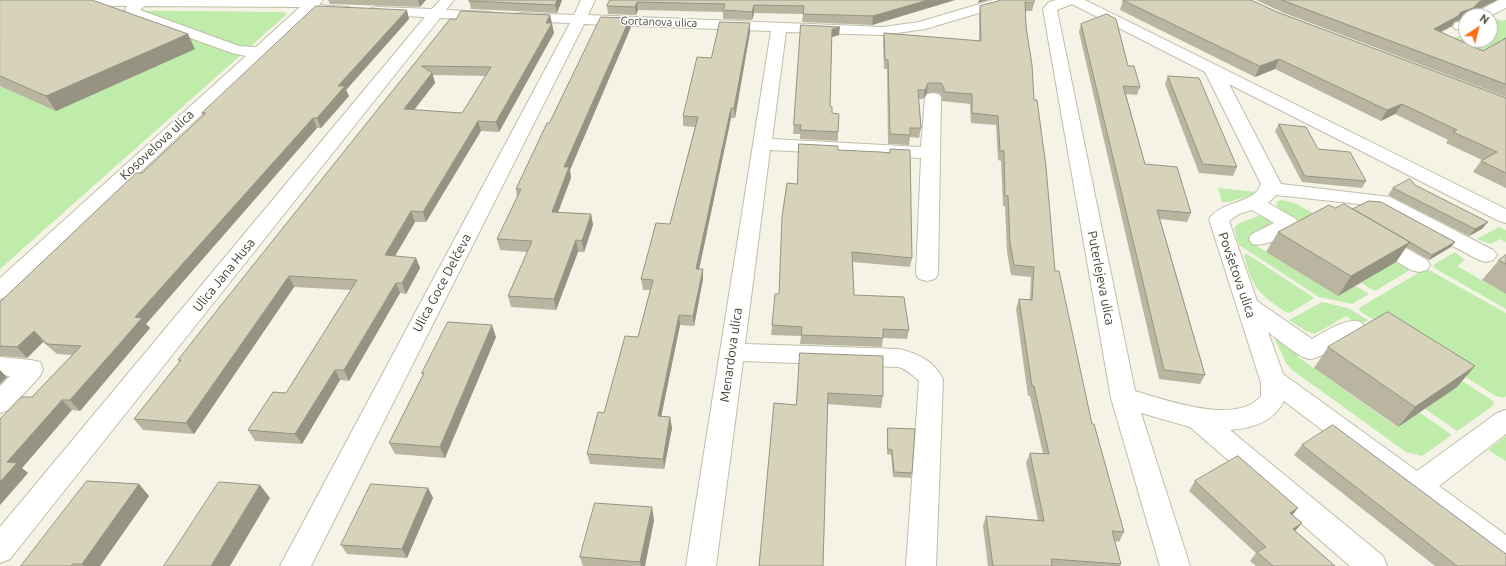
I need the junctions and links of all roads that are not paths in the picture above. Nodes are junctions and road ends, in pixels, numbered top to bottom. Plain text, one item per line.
1 (1008, 0) edge
2 (1072, 0) edge
3 (51, 1) edge
4 (141, 2) junction
5 (1506, 2) edge
6 (302, 3) edge
7 (442, 7) edge
8 (1494, 8) edge
9 (584, 10) edge
10 (778, 27) junction
11 (257, 52) junction
12 (1212, 70) junction
13 (933, 98) dead end
14 (761, 144) junction
15 (930, 153) junction
16 (1271, 189) junction
17 (1292, 191) junction
18 (1253, 202) junction
19 (1332, 214) edge
20 (1506, 218) edge
21 (1359, 230) edge
22 (1259, 239) dead end
23 (1486, 255) dead end
24 (1419, 265) dead end
25 (927, 274) dead end
26 (0, 291) edge
27 (1248, 306) junction
28 (1353, 328) dead end
29 (732, 352) junction
30 (0, 366) edge
31 (1274, 380) junction
32 (1124, 398) junction
33 (0, 403) edge
34 (1197, 417) junction
35 (1506, 420) edge
36 (1417, 487) junction
37 (0, 549) edge
38 (1506, 552) edge
39 (295, 566) edge
40 (701, 566) edge
41 (921, 566) edge
42 (1175, 566) edge
43 (1372, 566) edge

1 - 10 street, Gortanova ulica
2 - 12 street
2 - 32 street, Puterlejeva ulica
3 - 4 street, Gortanova ulica
4 - 6 street, Gortanova ulica
4 - 11 street
5 - 8 street
6 - 7 street, Gortanova ulica
6 - 11 street, Kosovelova ulica
7 - 9 street, Gortanova ulica
7 - 37 street, Ulica Jana Husa
9 - 10 street, Gortanova ulica
9 - 39 street, Ulica Goce Delčeva
10 - 14 street, Menardova ulica
11 - 26 street, Kosovelova ulica
12 - 16 street
12 - 20 street
13 - 15 street
14 - 15 street
14 - 29 street, Menardova ulica
15 - 25 street
16 - 17 street
16 - 18 street, Povšetova ulica
17 - 19 street
17 - 23 street
18 - 22 street
18 - 27 street, Povšetova ulica
21 - 24 street
27 - 28 street
27 - 31 street, Povšetova ulica
29 - 40 street, Menardova ulica
29 - 41 street
30 - 33 street
31 - 34 street, Povšetova ulica
31 - 36 street
32 - 34 street, Povšetova ulica
32 - 42 street, Puterlejeva ulica
34 - 43 street
35 - 36 street
36 - 38 street

